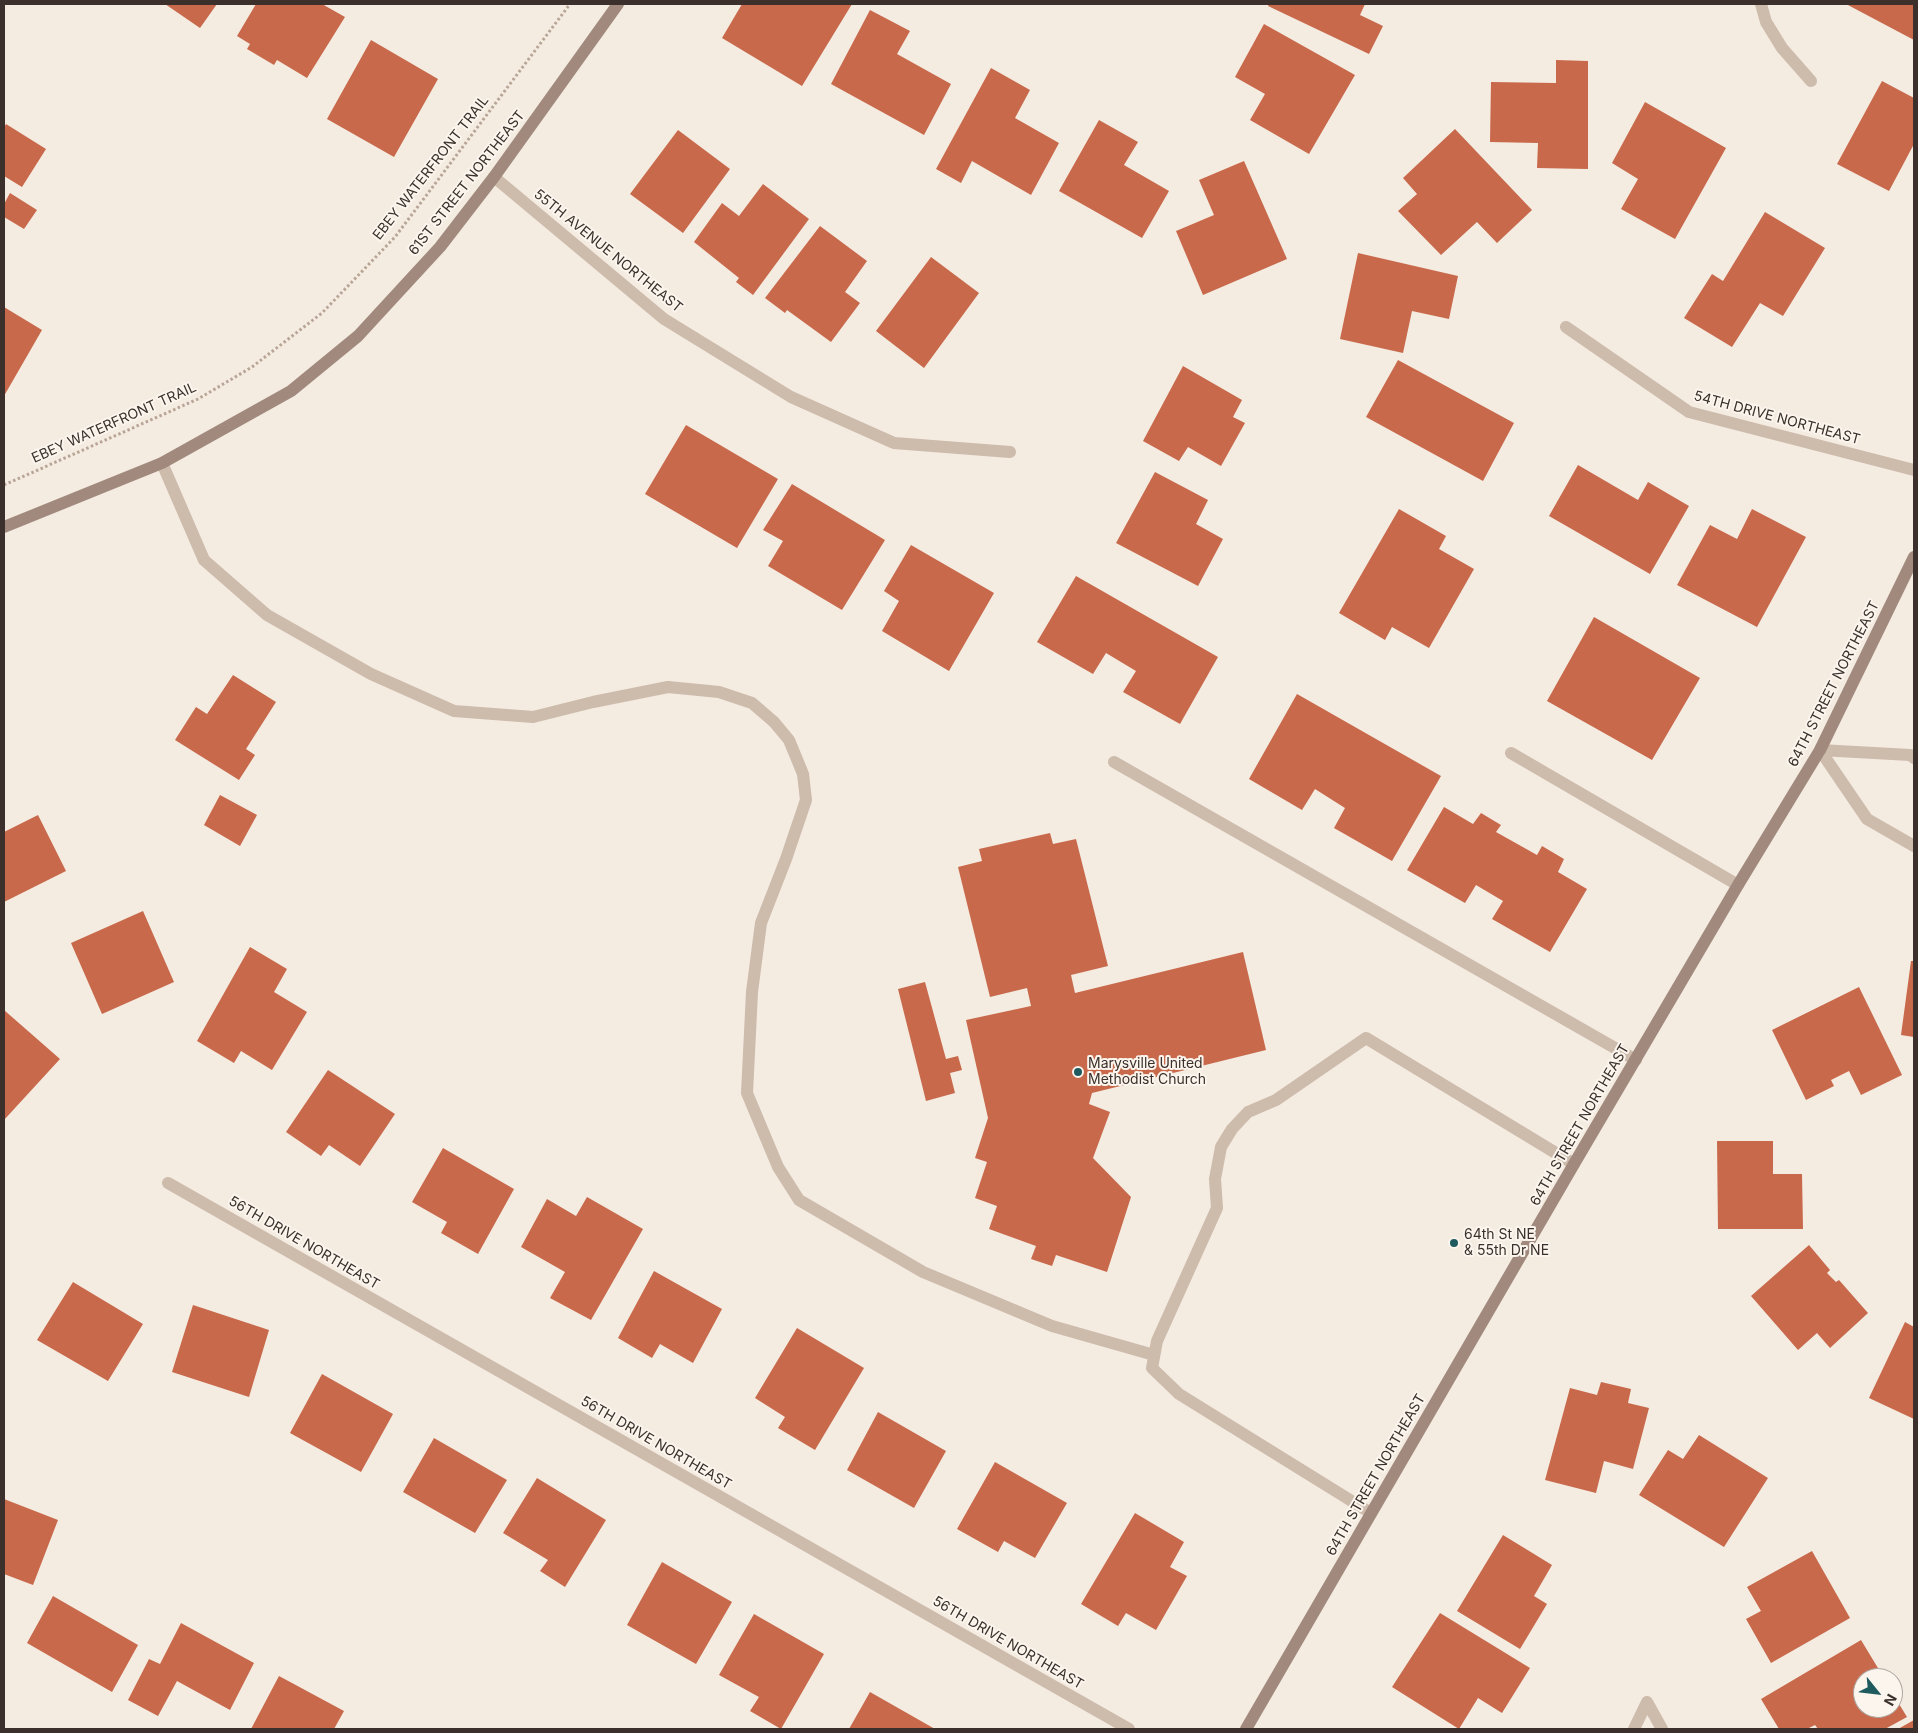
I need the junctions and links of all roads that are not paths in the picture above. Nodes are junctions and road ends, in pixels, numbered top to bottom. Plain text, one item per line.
1 (618, 4) edge
2 (1760, 4) edge
3 (1811, 82) dead end
4 (494, 177) junction
5 (1566, 327) dead end
6 (1010, 452) dead end
7 (162, 463) junction
8 (1914, 470) edge
9 (4, 527) edge
10 (1914, 557) edge
11 (1820, 750) junction
12 (1511, 753) dead end
13 (1914, 758) edge
14 (1114, 762) dead end
15 (1914, 846) edge
16 (1738, 885) junction
17 (1636, 1060) junction
18 (1574, 1164) junction
19 (168, 1183) dead end
20 (1154, 1356) junction
21 (1371, 1513) junction
22 (1129, 1729) edge
23 (1246, 1729) edge
24 (1634, 1729) edge
25 (1662, 1729) edge

1 - 4 main road, 61ST STREET NORTHEAST
2 - 3 street
4 - 6 street, 55TH AVENUE NORTHEAST
4 - 7 main road, 61ST STREET NORTHEAST
5 - 8 street, 54TH DRIVE NORTHEAST
7 - 9 main road, 61ST STREET NORTHEAST
7 - 20 street
10 - 11 main road, 64TH STREET NORTHEAST
11 - 13 street
11 - 15 street
11 - 16 main road, 64TH STREET NORTHEAST
12 - 16 street
14 - 17 street
16 - 17 main road, 64TH STREET NORTHEAST
17 - 18 main road, 64TH STREET NORTHEAST
18 - 20 street
18 - 21 main road, 64TH STREET NORTHEAST
19 - 22 street, 56TH DRIVE NORTHEAST
20 - 21 street
21 - 23 main road, 64TH STREET NORTHEAST
24 - 25 street

